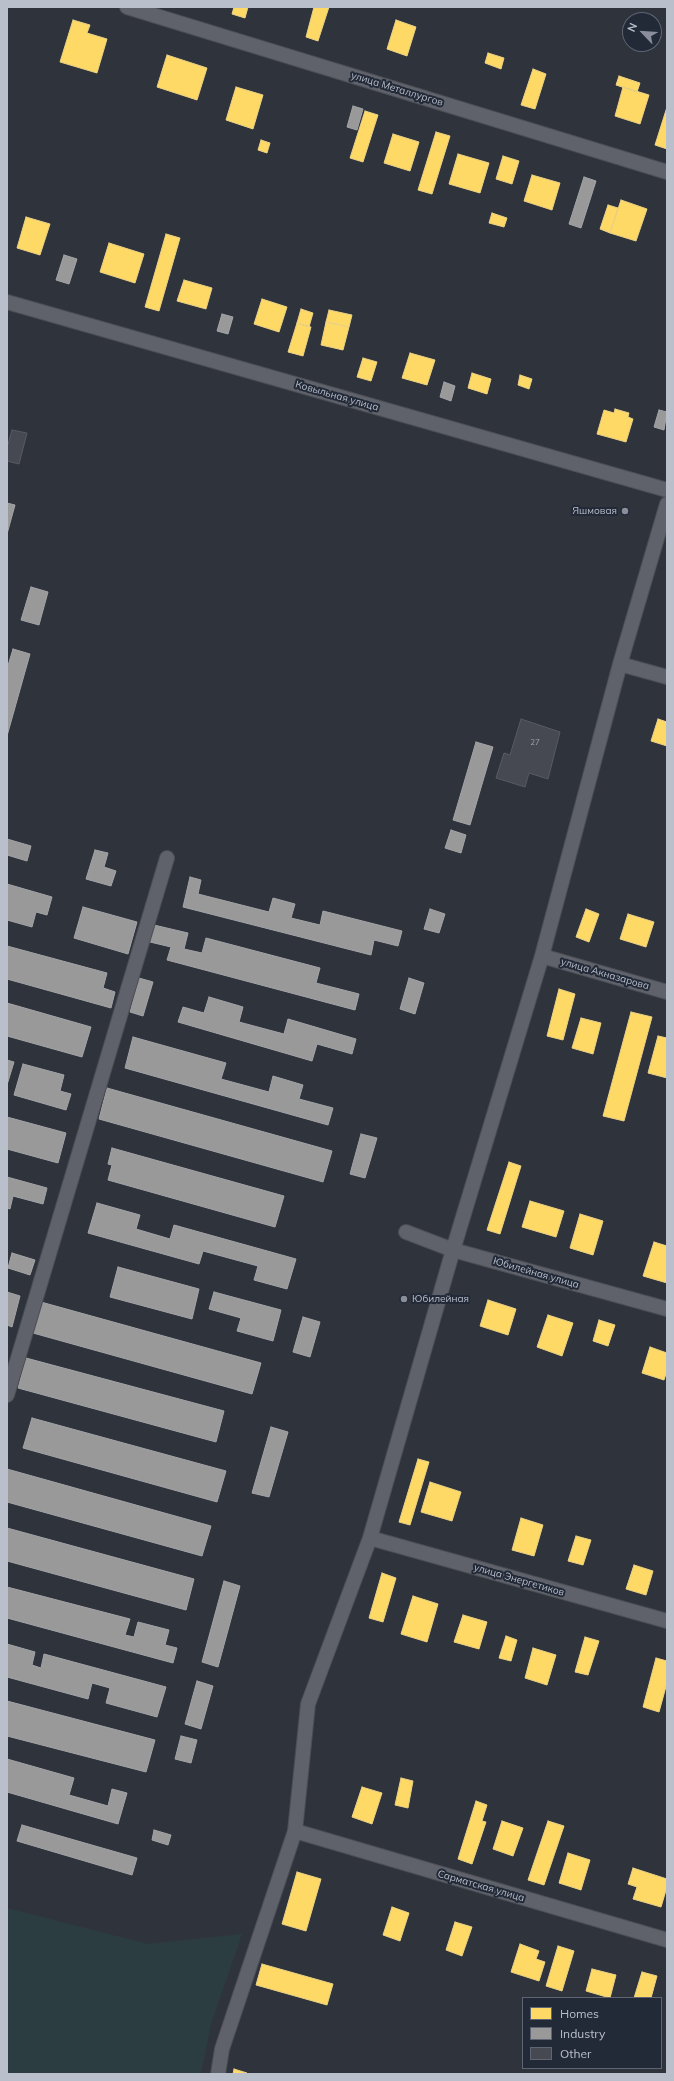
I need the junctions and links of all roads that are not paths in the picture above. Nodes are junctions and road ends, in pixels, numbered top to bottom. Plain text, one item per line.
1 (127, 7) edge
2 (667, 172) edge
3 (7, 302) edge
4 (667, 490) edge
5 (667, 504) edge
6 (620, 664) junction
7 (667, 677) edge
8 (166, 858) dead end
9 (542, 956) junction
10 (667, 992) edge
11 (406, 1232) dead end
12 (453, 1250) junction
13 (667, 1310) edge
14 (7, 1395) edge
15 (370, 1538) junction
16 (667, 1621) edge
17 (295, 1831) junction
18 (667, 1940) edge
19 (218, 2074) edge

1 - 2 street, улица Металлургов
3 - 4 street, Ковыльная улица
5 - 6 street
6 - 7 street
6 - 9 street
8 - 14 street
9 - 10 street, улица Акназарова
9 - 12 street
11 - 12 street, Юбилейная улица
12 - 13 street, Юбилейная улица
12 - 15 street
15 - 16 street, улица Энергетиков
15 - 17 street
17 - 18 street, Сарматская улица
17 - 19 street

